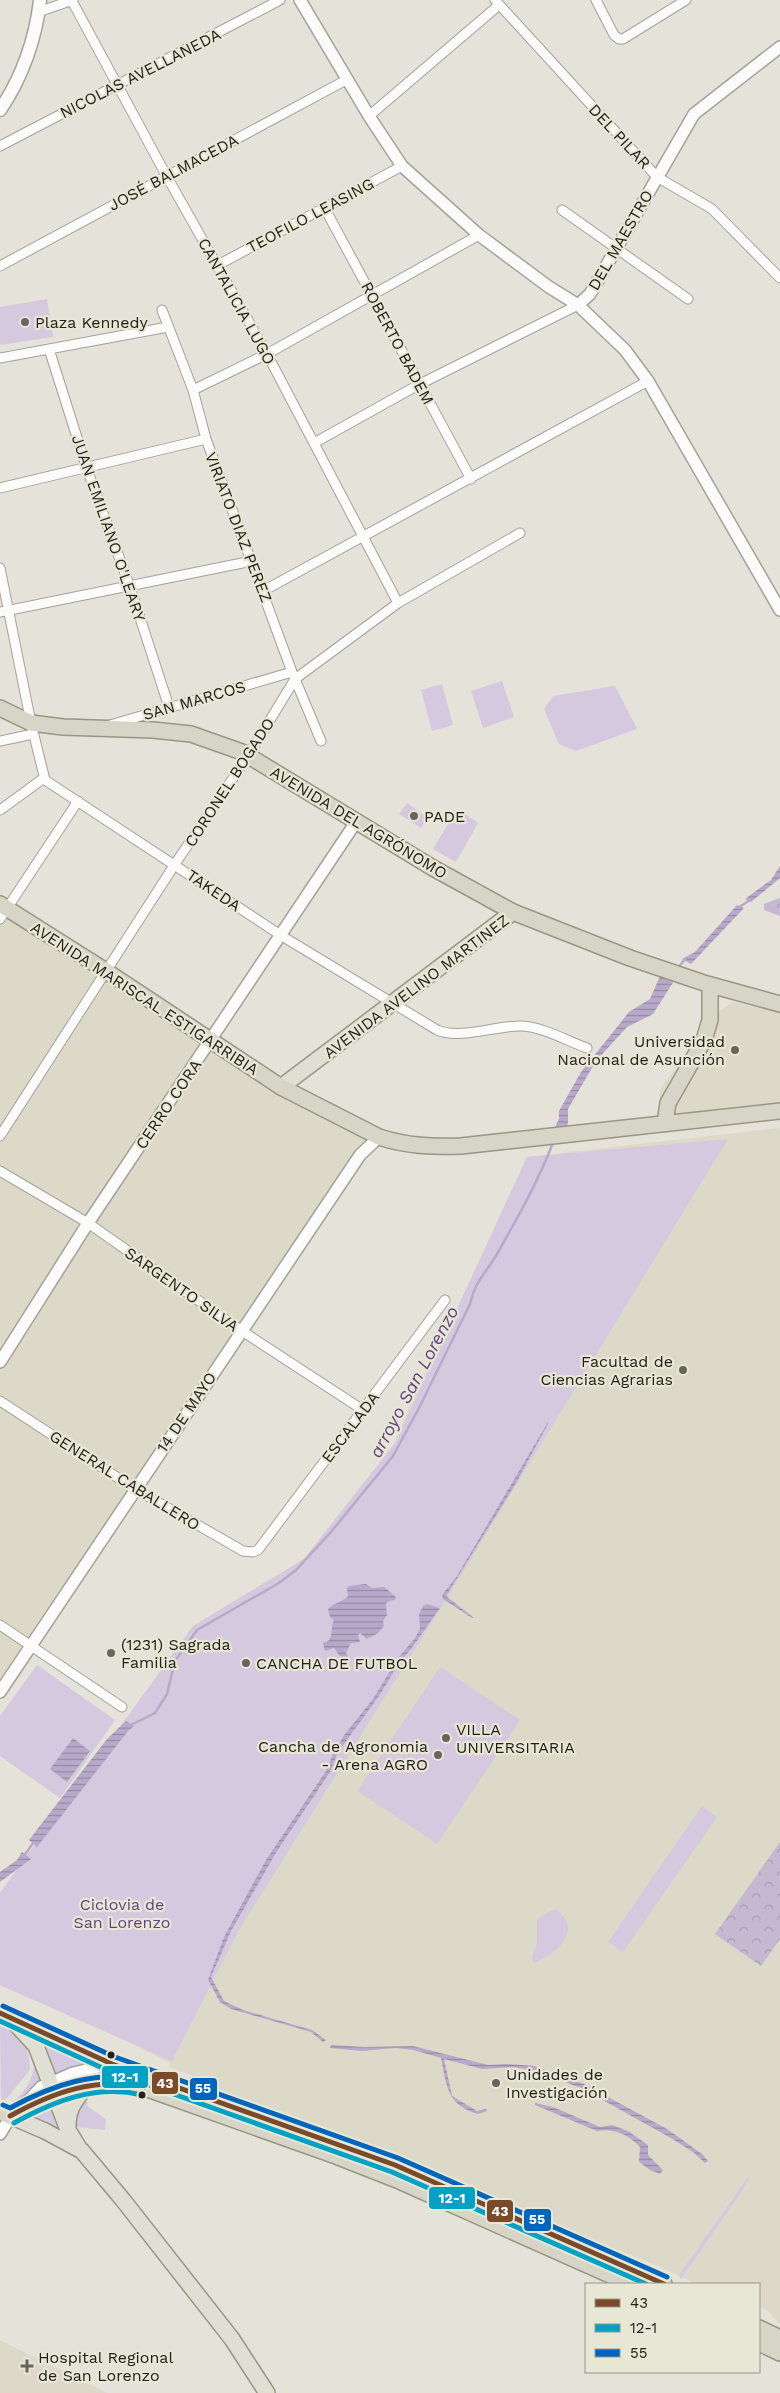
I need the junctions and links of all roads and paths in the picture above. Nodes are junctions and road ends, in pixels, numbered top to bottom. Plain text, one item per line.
1 (72, 0) edge
2 (280, 0) edge
3 (300, 0) edge
4 (596, 0) edge
5 (686, 0) edge
6 (497, 2) edge
7 (39, 6) edge
8 (780, 47) edge
9 (348, 79) junction
10 (118, 83) junction
11 (0, 110) edge
12 (369, 116) junction
13 (0, 146) edge
14 (402, 166) junction
15 (166, 175) junction
16 (657, 177) junction
17 (324, 207) junction
18 (562, 210) dead end
19 (480, 235) junction
20 (616, 247) junction
21 (218, 265) junction
22 (0, 266) edge
23 (780, 278) edge
24 (373, 295) junction
25 (688, 299) dead end
26 (578, 305) junction
27 (162, 310) dead end
28 (168, 327) junction
29 (49, 350) junction
30 (268, 354) junction
31 (0, 358) edge
32 (648, 381) junction
33 (420, 384) junction
34 (192, 390) junction
35 (206, 439) junction
36 (314, 443) junction
37 (87, 469) junction
38 (471, 479) junction
39 (0, 488) edge
40 (520, 533) dead end
41 (363, 537) junction
42 (252, 561) junction
43 (0, 568) edge
44 (130, 587) junction
45 (263, 591) junction
46 (398, 603) junction
47 (780, 610) edge
48 (4, 611) edge
49 (294, 675) junction
50 (169, 706) junction
51 (0, 708) edge
52 (32, 728) junction
53 (96, 729) junction
54 (0, 740) edge
55 (321, 741) dead end
56 (248, 756) junction
57 (44, 778) junction
58 (78, 801) junction
59 (0, 810) edge
60 (356, 822) junction
61 (175, 864) junction
62 (2, 911) edge
63 (513, 912) junction
64 (282, 936) junction
65 (106, 971) junction
66 (709, 984) junction
67 (780, 1004) edge
68 (397, 1005) junction
69 (210, 1040) junction
70 (588, 1048) dead end
71 (285, 1089) junction
72 (780, 1111) edge
73 (665, 1123) junction
74 (0, 1136) edge
75 (379, 1137) junction
76 (0, 1170) edge
77 (88, 1223) junction
78 (445, 1300) dead end
79 (242, 1331) junction
80 (0, 1362) edge
81 (0, 1401) edge
82 (362, 1410) junction
83 (135, 1489) junction
84 (253, 1552) joint
85 (0, 1625) edge
86 (31, 1646) junction
87 (0, 1692) edge
88 (122, 1707) dead end
89 (6, 2016) edge
90 (112, 2064) junction
91 (87, 2085) junction
92 (53, 2089) junction
93 (5, 2114) edge
94 (68, 2130) junction
95 (0, 2134) edge
96 (82, 2152) junction
97 (628, 2283) edge
98 (662, 2283) edge
99 (760, 2328) edge
100 (780, 2338) edge
101 (760, 2343) edge
102 (780, 2353) edge
103 (267, 2393) edge

1 - 7 street
1 - 10 street, CANTALICIA LUGO
2 - 10 street, NICOLAS AVELLANEDA
3 - 9 street
4 - 5 street
6 - 12 street
6 - 16 street, DEL PILAR
7 - 11 main road
8 - 16 street, DEL MAESTRO
9 - 12 street
9 - 15 street, JOSÉ BALMACEDA
10 - 13 street, NICOLAS AVELLANEDA
10 - 15 street, CANTALICIA LUGO
12 - 14 street
14 - 17 street, TEOFILO LEASING
14 - 19 street
15 - 21 street, CANTALICIA LUGO
15 - 22 street, JOSÉ BALMACEDA
16 - 20 street, DEL MAESTRO
16 - 23 street, DEL PILAR
17 - 21 street, TEOFILO LEASING
17 - 24 street, ROBERTO BADEM
18 - 20 street
19 - 24 street
19 - 26 street
20 - 25 street
20 - 26 street, DEL MAESTRO
21 - 30 street, CANTALICIA LUGO
24 - 30 street
24 - 33 street, ROBERTO BADEM
26 - 32 street
26 - 33 street, DEL MAESTRO
27 - 28 street, VIRIATO DIAZ PEREZ
28 - 29 street
28 - 34 street, VIRIATO DIAZ PEREZ
29 - 31 street
29 - 37 street, JUAN EMILIANO O'LEARY
30 - 34 street
30 - 36 street, CANTALICIA LUGO
32 - 38 street
32 - 47 street
33 - 36 street, DEL MAESTRO
33 - 38 street, ROBERTO BADEM
34 - 35 street, VIRIATO DIAZ PEREZ
35 - 37 street
35 - 42 street, VIRIATO DIAZ PEREZ
36 - 41 street, CANTALICIA LUGO
37 - 39 street
37 - 44 street, JUAN EMILIANO O'LEARY
38 - 41 street
40 - 46 street, CORONEL BOGADO
41 - 45 street
41 - 46 street, CANTALICIA LUGO
42 - 44 street
42 - 45 street, VIRIATO DIAZ PEREZ
43 - 48 street
44 - 48 street
44 - 50 street, JUAN EMILIANO O'LEARY
45 - 49 street, VIRIATO DIAZ PEREZ
46 - 49 street, CORONEL BOGADO
48 - 52 street
49 - 50 street, SAN MARCOS
49 - 55 street, VIRIATO DIAZ PEREZ
49 - 56 street, CORONEL BOGADO
50 - 53 street, SAN MARCOS
51 - 52 highway, AVENIDA DEL AGRÓNOMO
52 - 53 highway, AVENIDA DEL AGRÓNOMO
52 - 54 street
52 - 57 street
53 - 56 highway, AVENIDA DEL AGRÓNOMO
56 - 60 highway, AVENIDA DEL AGRÓNOMO
56 - 61 street, CORONEL BOGADO
57 - 58 street, TAKEDA
57 - 59 street
58 - 61 street, TAKEDA
58 - 62 street
60 - 63 highway, AVENIDA DEL AGRÓNOMO
60 - 64 street, CERRO CORA
61 - 64 street, TAKEDA
61 - 65 street, CORONEL BOGADO
62 - 65 highway, AVENIDA MARISCAL ESTIGARRIBIA
63 - 66 highway, AVENIDA DEL AGRÓNOMO
63 - 68 main road, AVENIDA AVELINO MARTINEZ
64 - 68 street, TAKEDA
64 - 69 street, CERRO CORA
65 - 69 highway, AVENIDA MARISCAL ESTIGARRIBIA
65 - 74 street, CORONEL BOGADO
66 - 67 highway, AVENIDA DEL AGRÓNOMO
66 - 73 highway
68 - 70 street, TAKEDA
68 - 71 main road, AVENIDA AVELINO MARTINEZ
69 - 71 highway, AVENIDA MARISCAL ESTIGARRIBIA
69 - 77 street, CERRO CORA
71 - 75 highway, AVENIDA MARISCAL ESTIGARRIBIA
72 - 73 highway
73 - 75 highway
75 - 79 street, 14 DE MAYO
76 - 77 street, SARGENTO SILVA
77 - 79 street, SARGENTO SILVA
77 - 80 street, CERRO CORA
78 - 82 street, ESCALADA
79 - 82 street, SARGENTO SILVA
79 - 83 street, 14 DE MAYO
81 - 83 street, GENERAL CABALLERO
82 - 84 street, ESCALADA
83 - 84 street, GENERAL CABALLERO
83 - 86 street, 14 DE MAYO
85 - 86 street
86 - 87 street, 14 DE MAYO
86 - 88 street
89 - 90 highway
89 - 92 main road
90 - 92 street
90 - 98 highway
91 - 92 highway
91 - 94 main road
91 - 97 highway
92 - 93 highway
92 - 94 main road
93 - 95 street
93 - 96 main road
94 - 96 main road
96 - 103 main road
99 - 100 highway
101 - 102 highway

